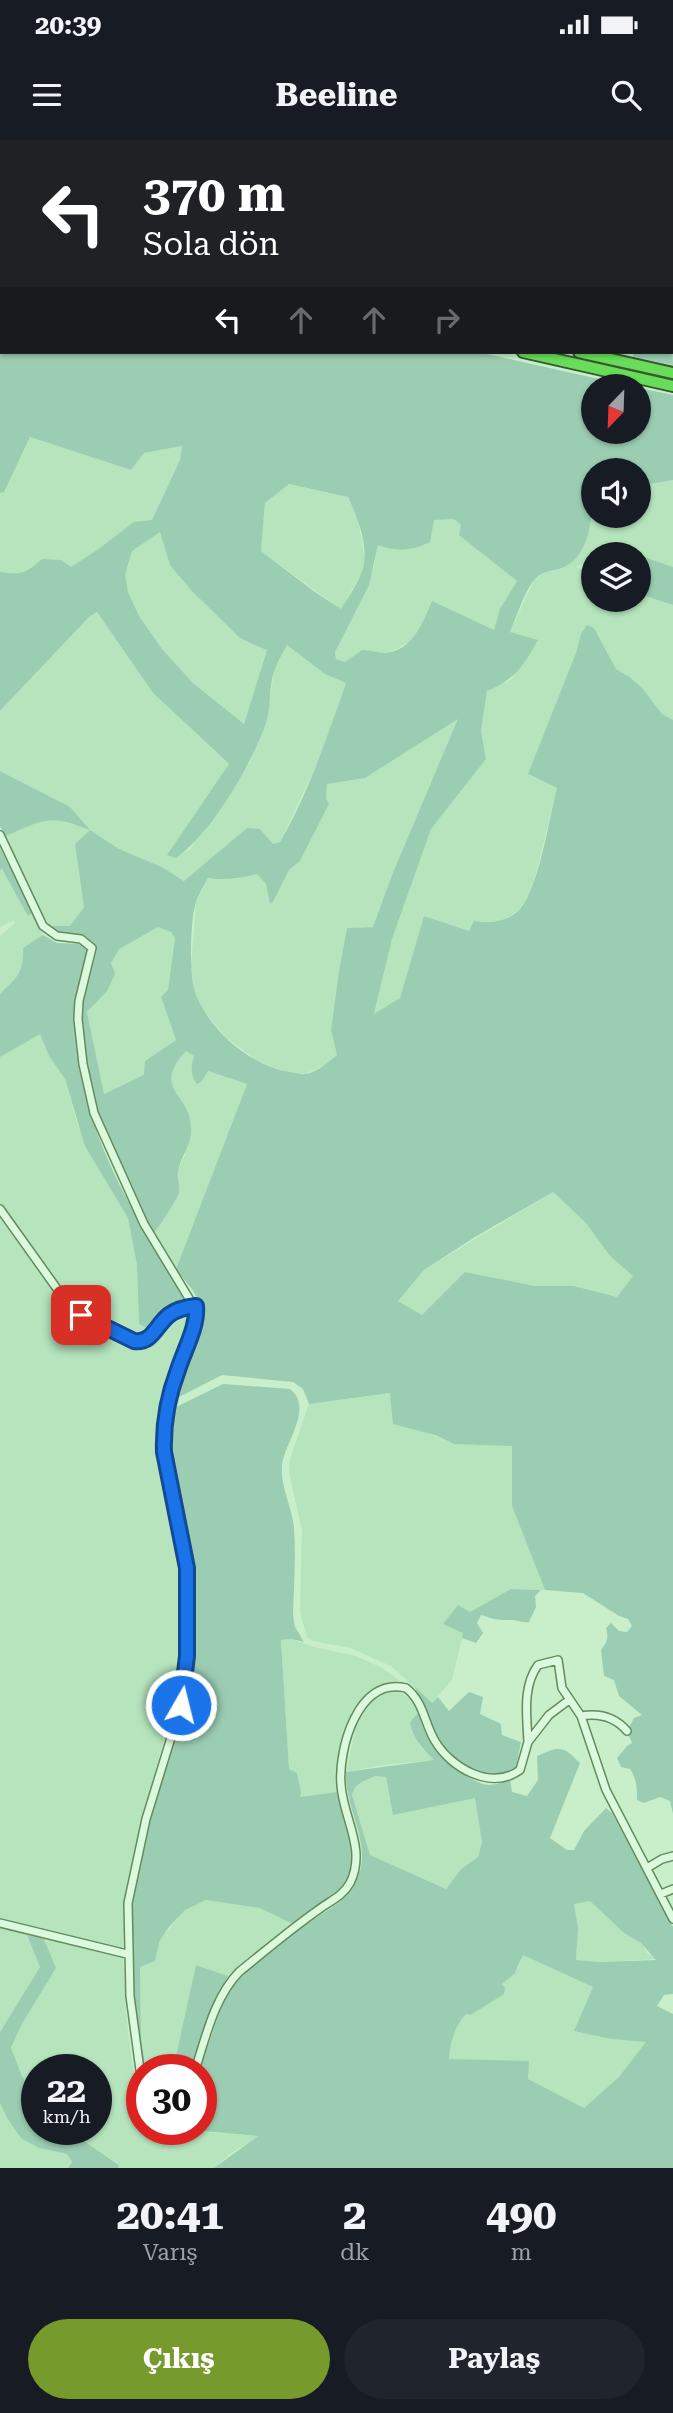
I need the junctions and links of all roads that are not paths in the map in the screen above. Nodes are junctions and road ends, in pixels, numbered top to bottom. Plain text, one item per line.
1 (532, 354) edge
2 (588, 354) edge
3 (673, 373) edge
4 (673, 386) edge
5 (0, 835) edge
6 (0, 1209) edge
7 (196, 1306) junction
8 (569, 1700) junction
9 (581, 1716) junction
10 (627, 1731) dead end
11 (528, 1742) junction
12 (673, 1856) edge
13 (647, 1868) junction
14 (673, 1889) edge
15 (661, 1894) junction
16 (673, 1919) edge
17 (0, 1923) edge
18 (127, 1954) junction
19 (138, 2054) edge
20 (201, 2054) edge

1 - 4 highway
2 - 3 highway
5 - 7 street
6 - 7 street
7 - 18 street
8 - 9 street
8 - 11 street
8 - 11 street
9 - 10 street
9 - 13 street
11 - 20 street
12 - 13 street
13 - 15 street
14 - 15 street
15 - 16 street
17 - 18 street
18 - 19 street

